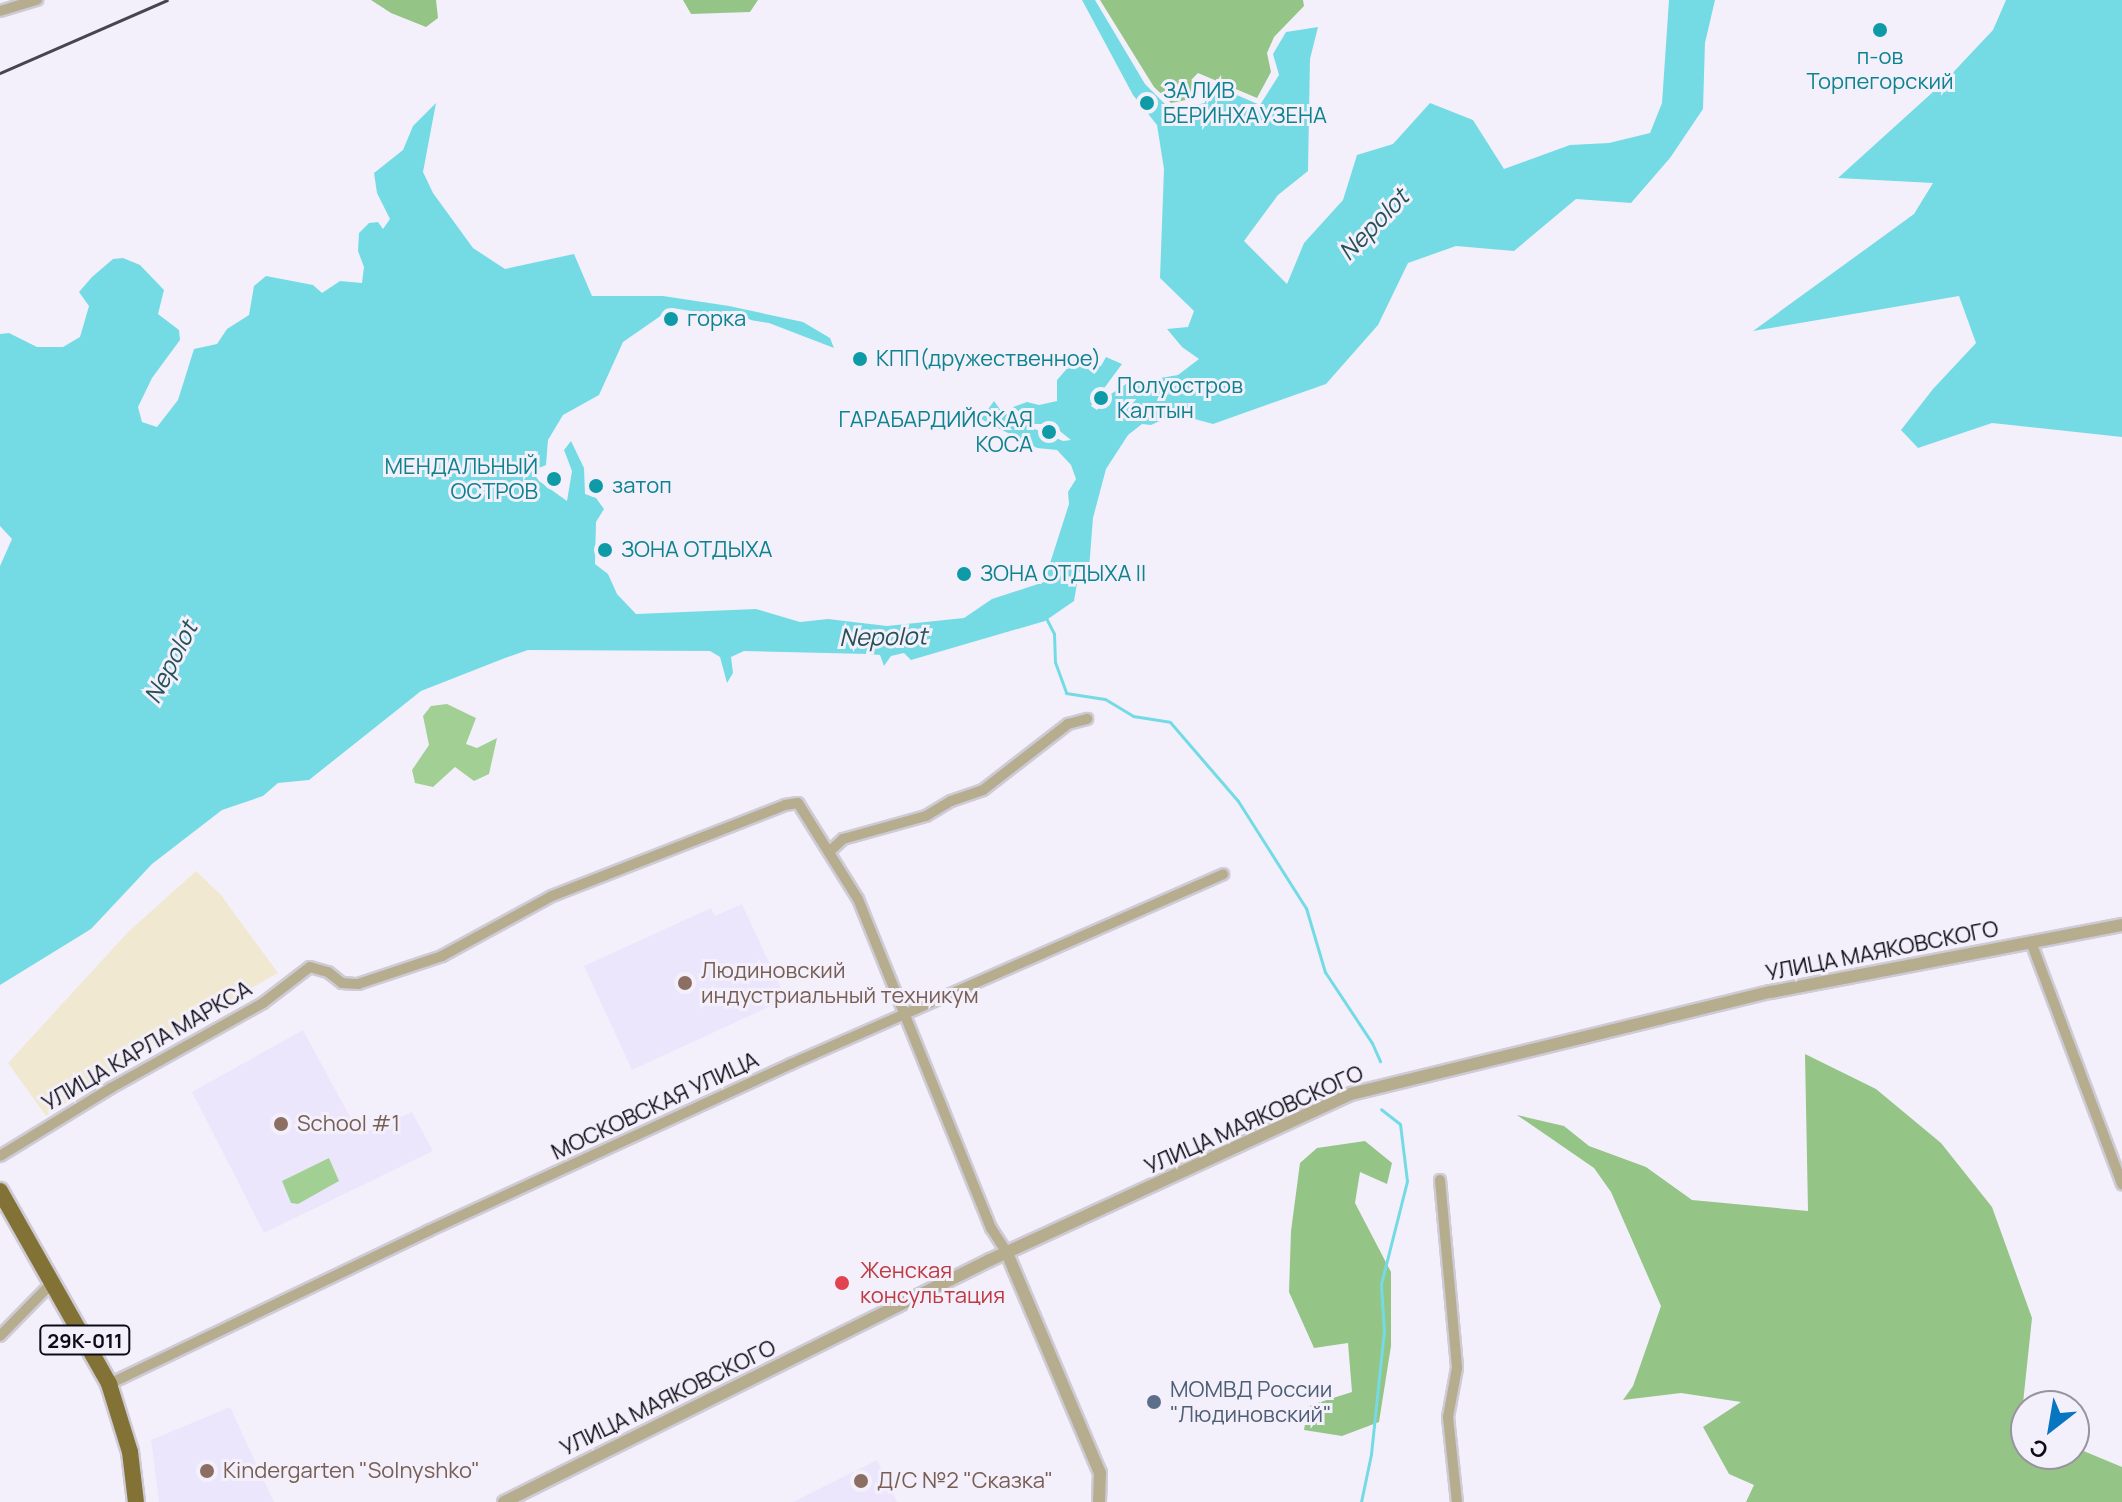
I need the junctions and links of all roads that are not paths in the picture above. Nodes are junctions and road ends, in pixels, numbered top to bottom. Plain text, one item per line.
1 (37, 0) edge
2 (0, 11) edge
3 (1087, 719) dead end
4 (829, 852) junction
5 (1223, 874) dead end
6 (2122, 925) edge
7 (2031, 942) junction
8 (905, 1016) junction
9 (0, 1156) edge
10 (1440, 1180) dead end
11 (2122, 1184) edge
12 (0, 1191) edge
13 (1007, 1253) junction
14 (56, 1288) junction
15 (0, 1336) edge
16 (109, 1384) junction
17 (136, 1502) edge
18 (504, 1502) edge
19 (1099, 1502) edge
20 (1457, 1502) edge

1 - 2 street
3 - 4 street
4 - 8 street
4 - 9 street, УЛИЦА КАРЛА МАРКСА
5 - 8 street, МОСКОВСКАЯ УЛИЦА
6 - 7 street, УЛИЦА МАЯКОВСКОГО
7 - 11 street
7 - 13 street, УЛИЦА МАЯКОВСКОГО
8 - 13 street
8 - 16 street, МОСКОВСКАЯ УЛИЦА
10 - 20 street
12 - 14 main road, 29К-011
13 - 18 street, УЛИЦА МАЯКОВСКОГО
13 - 19 street
14 - 15 street
14 - 16 main road, 29К-011
16 - 17 main road, 29К-011

